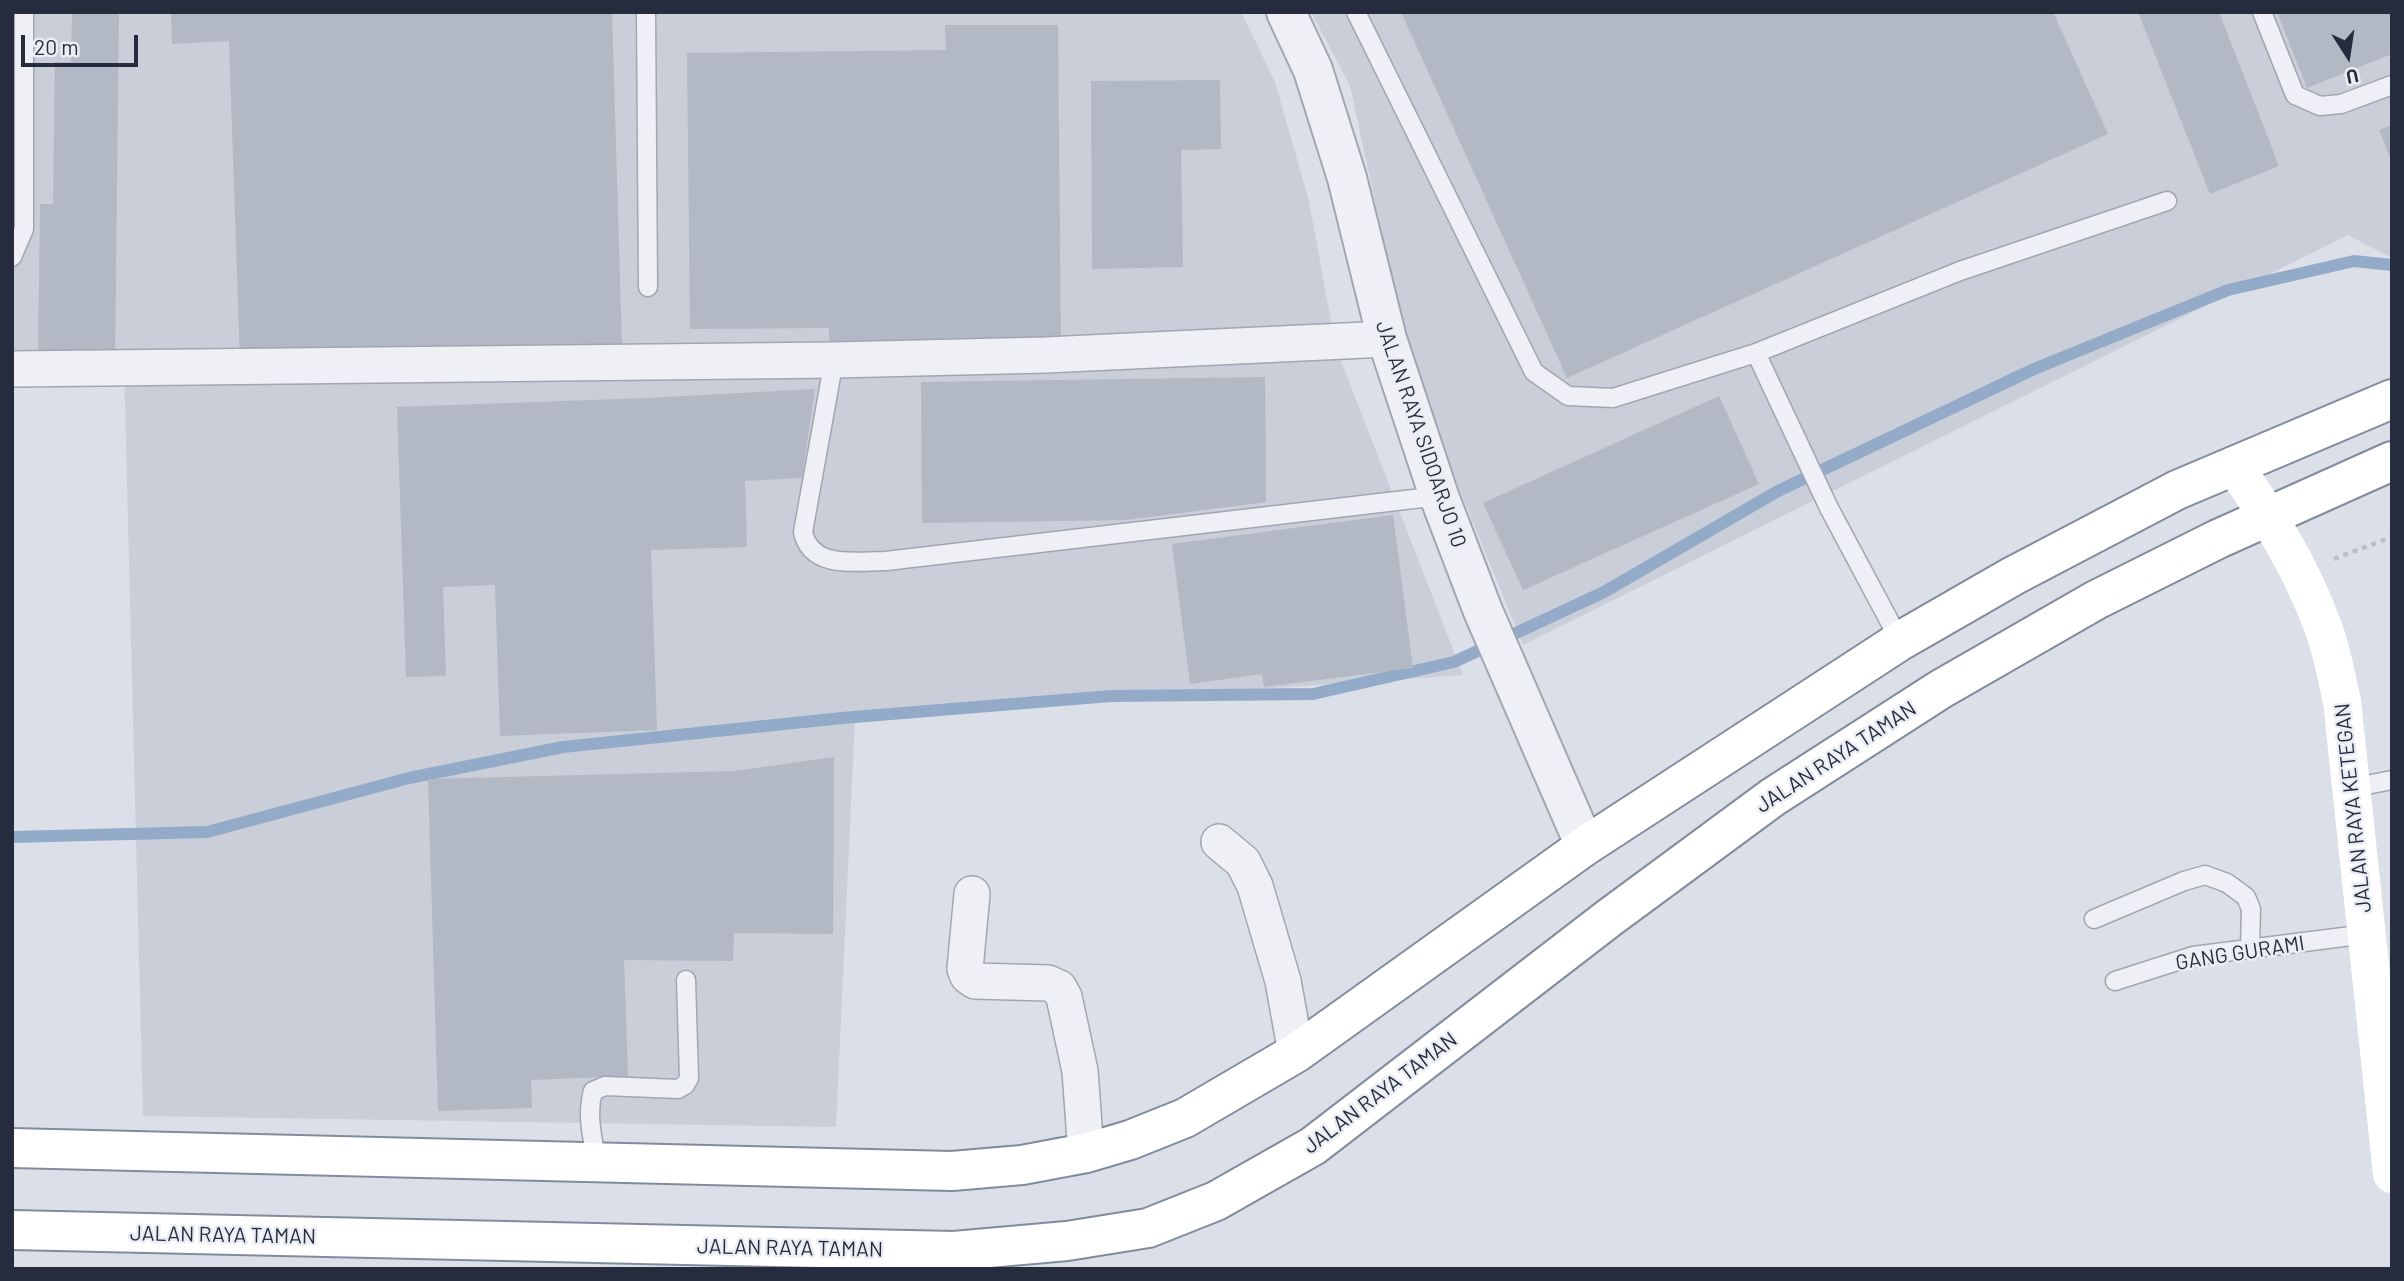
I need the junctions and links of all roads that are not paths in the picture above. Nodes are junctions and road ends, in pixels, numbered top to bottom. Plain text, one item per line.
1 (24, 12) edge
2 (646, 12) edge
3 (1286, 12) edge
4 (1356, 12) edge
5 (2262, 12) edge
6 (2392, 85) edge
7 (19, 123) edge
8 (2167, 201) dead end
9 (12, 257) edge
10 (648, 287) dead end
11 (1387, 339) junction
12 (1756, 354) junction
13 (834, 360) junction
14 (12, 369) edge
15 (2392, 399) edge
16 (2392, 461) edge
17 (2234, 466) junction
18 (1439, 496) junction
19 (2269, 516) junction
20 (1900, 641) junction
21 (2392, 780) edge
22 (2351, 788) junction
23 (1219, 842) dead end
24 (1585, 846) junction
25 (972, 894) dead end
26 (2094, 919) dead end
27 (2367, 934) junction
28 (2250, 948) junction
29 (686, 979) dead end
30 (2115, 981) dead end
31 (1296, 1053) junction
32 (12, 1148) edge
33 (1086, 1153) junction
34 (597, 1164) junction
35 (2392, 1174) edge
36 (12, 1230) edge

1 - 7 lane
2 - 10 lane
3 - 11 street, JALAN RAYA SIDOARJO 10
4 - 12 lane
5 - 6 lane
7 - 9 lane
8 - 12 lane
11 - 13 street
11 - 18 street, JALAN RAYA SIDOARJO 10
12 - 20 lane
13 - 14 street
13 - 18 lane
15 - 17 main road
16 - 19 main road, JALAN RAYA TAMAN
17 - 19 main road, JALAN RAYA KETEGAN
17 - 20 main road
18 - 24 street, JALAN RAYA SIDOARJO 10
19 - 22 main road, JALAN RAYA KETEGAN
19 - 36 main road, JALAN RAYA TAMAN
20 - 24 main road
21 - 22 lane
22 - 27 main road, JALAN RAYA KETEGAN
23 - 31 street
24 - 31 main road
25 - 33 street
26 - 28 lane
27 - 28 lane, GANG GURAMI
27 - 35 main road, JALAN RAYA KETEGAN
28 - 30 lane, GANG GURAMI
29 - 34 lane
31 - 33 main road
32 - 34 main road
33 - 34 main road

